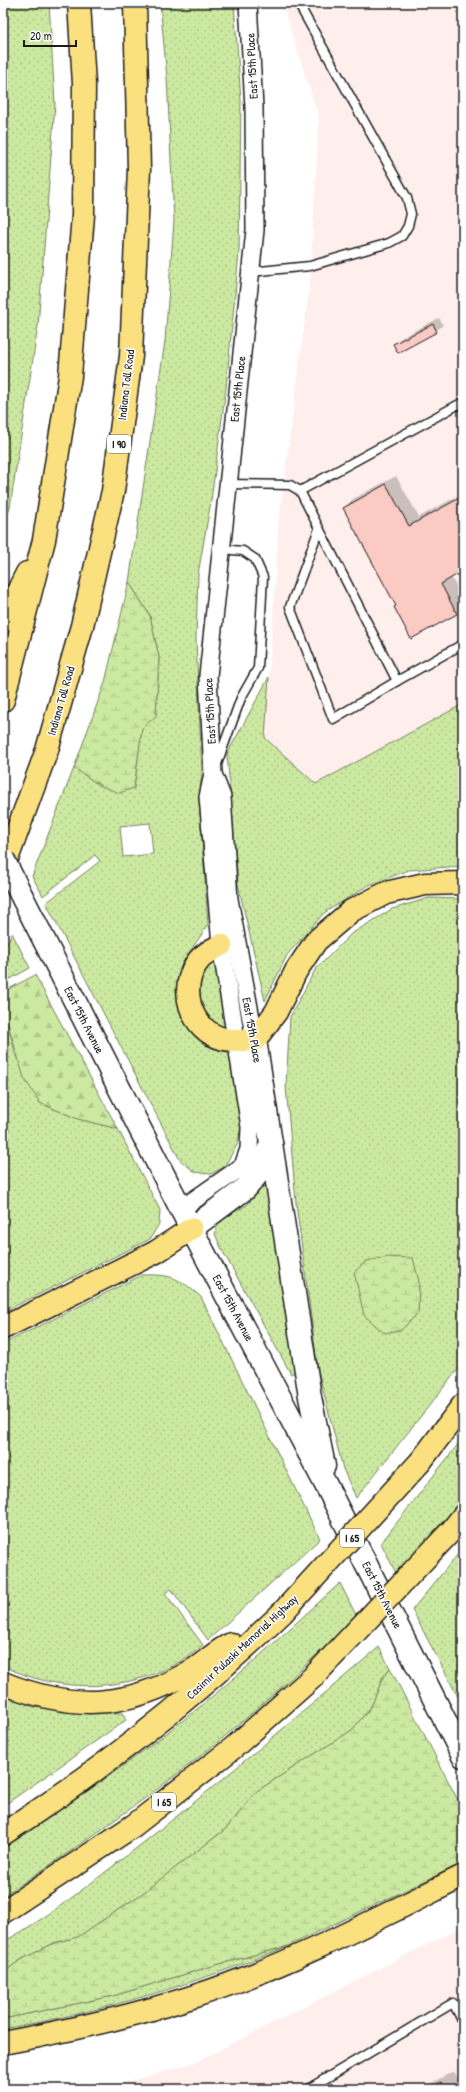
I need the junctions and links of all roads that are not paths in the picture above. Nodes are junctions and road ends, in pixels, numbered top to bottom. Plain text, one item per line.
1 (79, 3) edge
2 (136, 3) edge
3 (248, 3) edge
4 (298, 3) edge
5 (250, 272) junction
6 (463, 402) edge
7 (228, 484) junction
8 (300, 491) junction
9 (319, 529) junction
10 (44, 540) junction
11 (221, 549) junction
12 (3, 622) edge
13 (463, 644) edge
14 (398, 682) junction
15 (3, 700) edge
16 (213, 774) junction
17 (3, 859) edge
18 (3, 870) edge
19 (463, 884) edge
20 (221, 945) junction
21 (246, 1040) junction
22 (270, 1143) junction
23 (181, 1209) junction
24 (191, 1229) junction
25 (3, 1328) edge
26 (463, 1405) edge
27 (328, 1489) junction
28 (458, 1522) edge
29 (275, 1619) junction
30 (3, 1682) edge
31 (463, 1756) edge
32 (3, 1834) edge
33 (463, 1876) edge
34 (3, 1912) edge
35 (463, 2022) edge
36 (3, 2043) edge
37 (308, 2089) edge

1 - 10 highway
2 - 18 highway, Indiana Toll Road / I 90
3 - 5 street, East 15th Place
4 - 5 lane
5 - 7 street, East 15th Place
6 - 8 lane
7 - 8 lane
7 - 11 street, East 15th Place
8 - 9 lane
9 - 14 lane
9 - 14 lane
10 - 12 highway
10 - 15 highway
11 - 16 street, East 15th Place
11 - 16 lane
13 - 14 lane
16 - 20 street, East 15th Place
16 - 21 street, East 15th Place
17 - 23 street, East 15th Avenue, bridge
19 - 21 highway
20 - 21 street, East 15th Place
20 - 21 highway
21 - 22 street, East 15th Place
21 - 23 street, East 15th Place
22 - 24 street, East 15th Place
22 - 27 street
23 - 24 street, East 15th Avenue
24 - 25 highway
24 - 27 street, East 15th Avenue
26 - 29 highway, Casimir Pulaski Memorial Highway / I 65, bridge
27 - 31 street, East 15th Avenue
28 - 34 highway, I 65, bridge
29 - 30 highway
29 - 32 highway, Casimir Pulaski Memorial Highway / I 65
33 - 36 highway
35 - 37 lane

